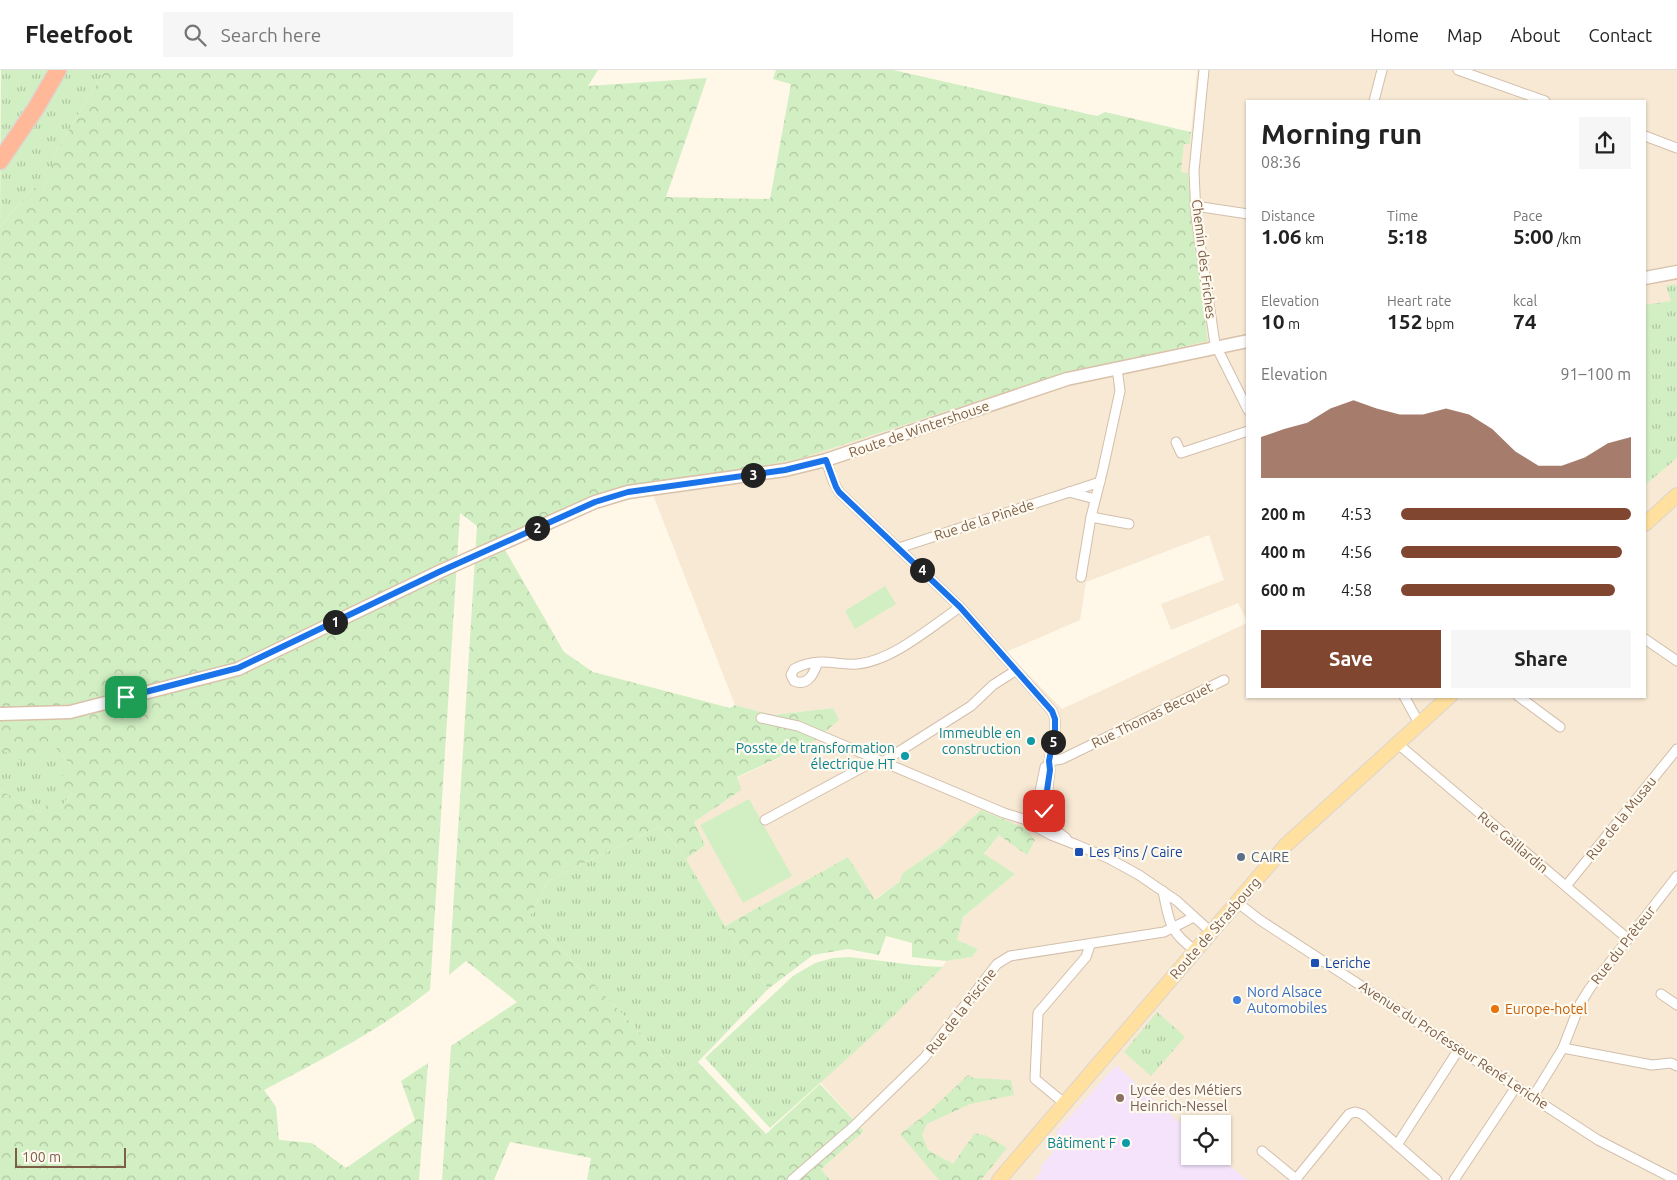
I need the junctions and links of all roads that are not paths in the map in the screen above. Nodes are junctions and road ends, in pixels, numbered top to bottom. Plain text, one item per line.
1 (46, 70) edge
2 (58, 70) edge
3 (1204, 70) edge
4 (1382, 70) edge
5 (1458, 70) edge
6 (1374, 100) edge
7 (1542, 100) edge
8 (1646, 138) edge
9 (0, 142) edge
10 (1677, 148) edge
11 (0, 161) edge
12 (1195, 206) junction
13 (1246, 214) edge
14 (1677, 272) edge
15 (1646, 278) edge
16 (1246, 341) edge
17 (1216, 347) junction
18 (1117, 368) junction
19 (1246, 406) edge
20 (1246, 432) edge
21 (1176, 442) dead end
22 (826, 460) junction
23 (1100, 482) junction
24 (1068, 492) junction
25 (1677, 495) edge
26 (1095, 500) junction
27 (1091, 517) junction
28 (1646, 523) edge
29 (1129, 524) dead end
30 (899, 548) junction
31 (1081, 577) dead end
32 (960, 607) junction
33 (1646, 640) edge
34 (1677, 661) edge
35 (818, 662) dead end
36 (1015, 671) junction
37 (1224, 680) dead end
38 (1405, 698) edge
39 (1448, 698) edge
40 (1521, 698) edge
41 (0, 714) edge
42 (761, 718) dead end
43 (1420, 725) junction
44 (1560, 727) dead end
45 (1398, 744) junction
46 (1677, 749) edge
47 (874, 757) junction
48 (1050, 757) junction
49 (884, 761) junction
50 (1046, 817) junction
51 (1033, 819) junction
52 (765, 820) dead end
53 (1077, 845) junction
54 (1677, 876) edge
55 (1566, 886) junction
56 (1164, 891) junction
57 (1238, 903) junction
58 (1194, 918) junction
59 (1172, 928) junction
60 (1211, 932) junction
61 (1628, 939) junction
62 (1090, 945) junction
63 (1196, 951) junction
64 (1661, 994) dead end
65 (1677, 1005) edge
66 (1563, 1048) junction
67 (1459, 1049) junction
68 (1677, 1066) edge
69 (1516, 1087) junction
70 (1533, 1098) junction
71 (1064, 1103) junction
72 (1396, 1145) junction
73 (1262, 1151) dead end
74 (792, 1180) edge
75 (999, 1180) edge
76 (1296, 1180) edge
77 (1437, 1180) edge
78 (1454, 1180) edge
79 (1676, 1180) edge

1 - 9 highway
2 - 11 highway
3 - 12 street, Chemin des Friches
4 - 6 street
5 - 7 street
8 - 10 street
12 - 13 street
12 - 17 street, Chemin des Friches
14 - 15 street
16 - 17 street, Route de Wintershouse
17 - 18 street, Route de Wintershouse
17 - 19 street, Chemin des Friches
18 - 22 street, Route de Wintershouse
18 - 23 street
20 - 21 street
22 - 30 street
22 - 41 street, Route de Wintershouse
23 - 24 street, Rue de la Pinède
23 - 26 street
24 - 26 street
24 - 30 street, Rue de la Pinède
25 - 28 main road
26 - 27 street
27 - 29 street
27 - 31 street
30 - 32 street
32 - 35 street
32 - 36 street
33 - 34 street
36 - 48 street
36 - 49 street
37 - 48 street, Rue Thomas Becquet
38 - 43 street
39 - 43 main road, Route de Strasbourg
40 - 44 street
42 - 47 street
43 - 45 main road, Route de Strasbourg
45 - 55 street, Rue Gaillardin
45 - 57 main road, Route de Strasbourg
46 - 55 street, Rue de la Musau
47 - 49 street
47 - 52 street
48 - 50 street
48 - 51 street
49 - 51 street
50 - 51 street
50 - 51 street
50 - 53 street
51 - 53 street
53 - 56 street
54 - 61 street, Rue du Prêteur
55 - 61 street, Rue Gaillardin
56 - 58 street
56 - 59 street
57 - 60 main road, Route de Strasbourg
57 - 67 street, Avenue du Professeur René Leriche
58 - 59 street, Rue de la Piscine
58 - 60 street
59 - 62 street, Rue de la Piscine
59 - 63 street
60 - 63 main road, Route de Strasbourg
61 - 66 street, Rue du Prêteur
62 - 71 street
62 - 74 street, Rue de la Piscine
63 - 71 main road, Route de Strasbourg
64 - 65 street
66 - 68 street
66 - 70 street, Rue du Prêteur
67 - 69 street, Avenue du Professeur René Leriche
67 - 72 street
69 - 70 street, Avenue du Professeur René Leriche
69 - 78 street
70 - 79 street, Avenue du Professeur René Leriche
71 - 75 main road, Route de Strasbourg
72 - 76 street
72 - 77 street
73 - 76 street

